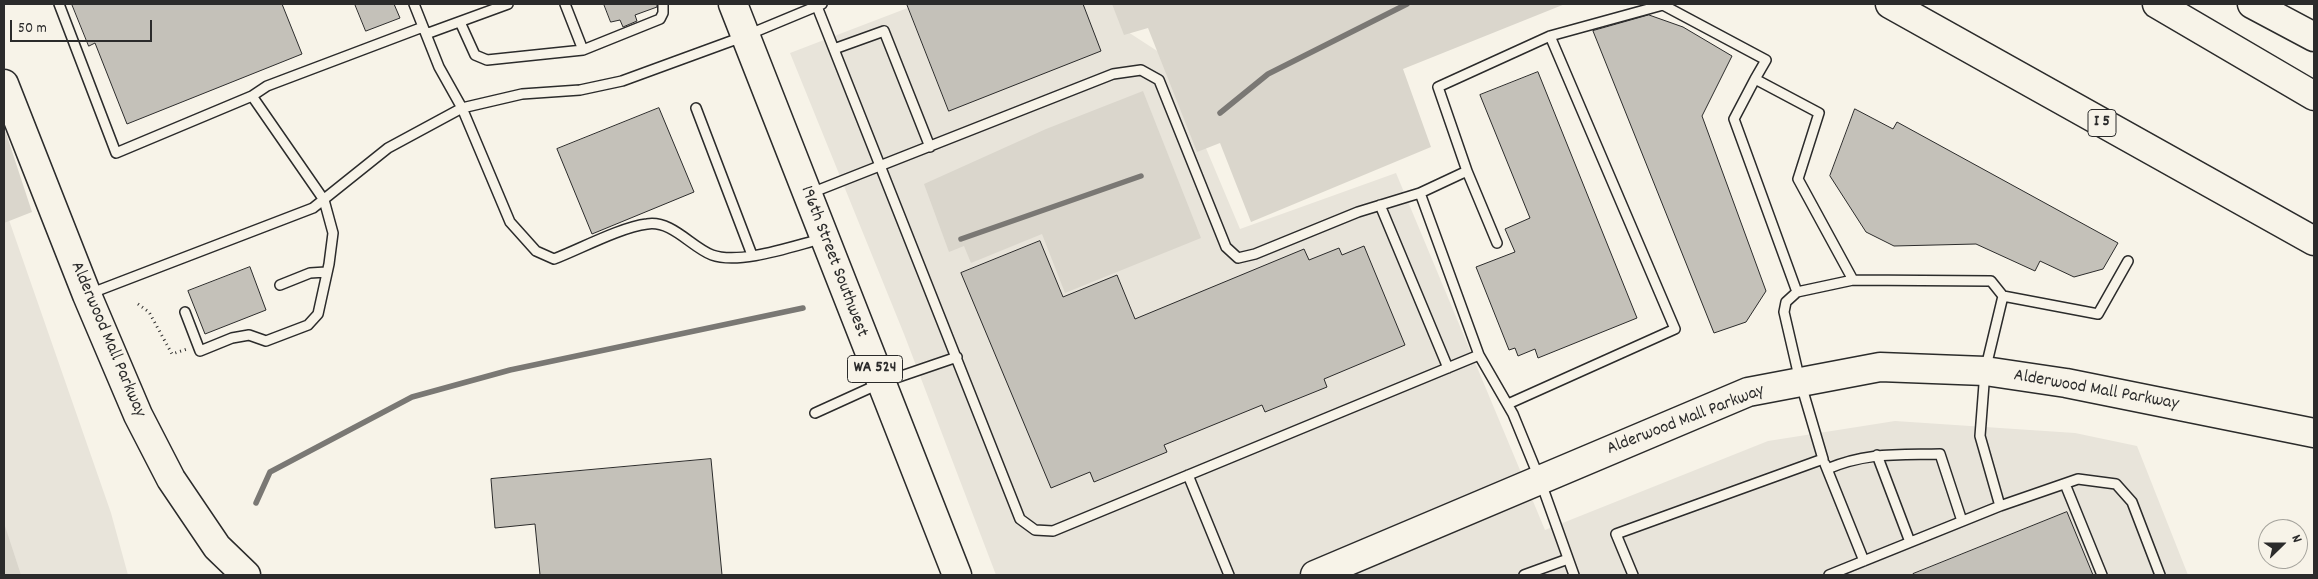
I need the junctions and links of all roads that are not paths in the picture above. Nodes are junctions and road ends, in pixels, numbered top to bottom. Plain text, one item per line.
1 (59, 4) edge
2 (414, 4) edge
3 (508, 4) edge
4 (565, 4) edge
5 (663, 4) edge
6 (733, 4) edge
7 (818, 4) edge
8 (1890, 4) edge
9 (2157, 4) edge
10 (2252, 4) edge
11 (460, 22) junction
12 (425, 31) junction
13 (745, 36) junction
14 (1550, 36) junction
15 (2314, 37) edge
16 (834, 49) junction
17 (583, 50) junction
18 (1755, 79) junction
19 (4, 84) edge
20 (252, 96) junction
21 (2314, 96) edge
22 (462, 108) junction
23 (696, 108) dead end
24 (930, 147) junction
25 (882, 166) junction
26 (1467, 172) junction
27 (1420, 193) junction
28 (807, 194) junction
29 (324, 200) junction
30 (1380, 205) junction
31 (824, 238) junction
32 (2314, 241) edge
33 (1497, 243) dead end
34 (752, 255) junction
35 (2128, 261) dead end
36 (326, 272) junction
37 (1853, 280) junction
38 (280, 285) dead end
39 (1797, 292) junction
40 (87, 296) junction
41 (2003, 296) junction
42 (185, 312) dead end
43 (1479, 355) junction
44 (957, 357) junction
45 (1448, 368) junction
46 (1985, 371) junction
47 (1800, 381) junction
48 (881, 383) junction
49 (1508, 404) junction
50 (815, 413) dead end
51 (2314, 433) edge
52 (1877, 455) junction
53 (1823, 459) junction
54 (1827, 469) junction
55 (1188, 475) junction
56 (1540, 480) junction
57 (2065, 484) junction
58 (2000, 506) junction
59 (1962, 521) junction
60 (1910, 542) junction
61 (1568, 559) junction
62 (1864, 561) junction
63 (246, 575) edge
64 (956, 575) edge
65 (1228, 575) edge
66 (1315, 575) edge
67 (1524, 575) edge
68 (1574, 575) edge
69 (1633, 575) edge
70 (1829, 575) edge
71 (2102, 575) edge
72 (2160, 575) edge

1 - 20 lane
2 - 12 lane
3 - 11 lane
4 - 17 lane
5 - 17 lane
6 - 13 main road, 196th Street Southwest / WA 524
7 - 13 lane
7 - 16 lane
8 - 32 main road, I 5
9 - 21 main road
10 - 15 main road
11 - 12 lane
11 - 17 lane
12 - 20 lane
12 - 22 lane
13 - 22 lane
13 - 28 main road, 196th Street Southwest / WA 524
14 - 18 lane
14 - 26 lane
14 - 49 lane
16 - 24 lane
16 - 25 lane
18 - 37 lane
18 - 39 lane
19 - 40 main road, Alderwood Mall Parkway
20 - 29 lane
22 - 29 lane
22 - 34 lane
23 - 34 lane
24 - 25 lane
24 - 30 lane
25 - 28 lane
25 - 44 lane
26 - 27 lane
26 - 33 lane
27 - 30 lane
27 - 43 lane
28 - 31 main road, 196th Street Southwest / WA 524
29 - 36 lane
29 - 40 lane
30 - 45 lane
31 - 34 lane
31 - 48 main road, 196th Street Southwest / WA 524
35 - 41 lane
36 - 38 lane
36 - 42 lane
37 - 39 lane
37 - 41 lane
39 - 47 lane
40 - 63 main road, Alderwood Mall Parkway
41 - 46 lane
43 - 45 lane
43 - 49 lane
44 - 48 lane
44 - 55 lane
45 - 55 lane
46 - 47 main road, Alderwood Mall Parkway
46 - 51 main road, Alderwood Mall Parkway
46 - 58 lane
47 - 53 lane
47 - 56 main road, Alderwood Mall Parkway
48 - 50 lane
48 - 64 main road, 196th Street Southwest / WA 524
49 - 56 lane
52 - 54 lane
52 - 59 lane
52 - 60 lane
53 - 54 lane
53 - 69 lane
54 - 62 lane
55 - 65 lane
56 - 61 lane
56 - 66 main road, Alderwood Mall Parkway
57 - 58 lane
57 - 71 lane
57 - 72 lane
58 - 59 lane
59 - 60 lane
60 - 62 lane
61 - 67 lane
61 - 68 lane
62 - 70 lane

